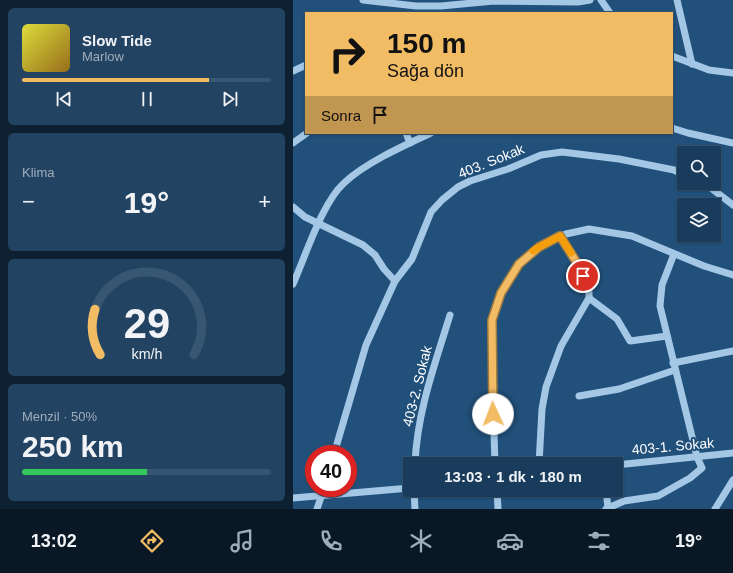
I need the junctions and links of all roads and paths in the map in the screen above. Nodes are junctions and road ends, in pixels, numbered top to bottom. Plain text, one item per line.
1 (363, 0) edge
2 (589, 0) edge
3 (601, 0) edge
4 (677, 0) edge
5 (417, 10) edge
6 (609, 12) edge
7 (673, 56) edge
8 (692, 64) junction
9 (305, 65) edge
10 (293, 71) edge
11 (733, 73) edge
12 (673, 128) edge
13 (306, 134) edge
14 (406, 134) edge
15 (429, 134) edge
16 (293, 143) edge
17 (410, 143) junction
18 (733, 143) edge
19 (677, 172) edge
20 (714, 190) edge
21 (733, 205) edge
22 (293, 206) edge
23 (318, 223) junction
24 (560, 236) junction
25 (675, 254) junction
26 (733, 275) edge
27 (395, 281) junction
28 (293, 284) edge
29 (589, 298) junction
30 (450, 315) dead end
31 (667, 336) junction
32 (733, 351) edge
33 (674, 367) junction
34 (579, 396) dead end
35 (337, 445) edge
36 (733, 453) edge
37 (415, 457) edge
38 (495, 457) edge
39 (539, 457) edge
40 (697, 457) junction
41 (623, 464) edge
42 (733, 480) edge
43 (403, 488) edge
44 (357, 490) edge
45 (305, 496) edge
46 (321, 497) edge
47 (414, 497) edge
48 (497, 497) edge
49 (606, 497) edge
50 (293, 498) edge
51 (317, 509) edge
52 (415, 509) edge
53 (498, 509) edge
54 (607, 509) edge
55 (715, 509) edge

1 - 5 street
2 - 5 street
3 - 6 street
4 - 8 street
7 - 8 street
8 - 11 street
9 - 10 street
12 - 18 street
13 - 16 street
14 - 17 street
15 - 17 street
17 - 23 street
19 - 27 street, 403. Sokak
20 - 21 street
22 - 23 street
23 - 27 street
23 - 28 street
24 - 25 street
24 - 29 street
24 - 38 street
25 - 26 street
25 - 31 street
27 - 35 street, 403. Sokak
29 - 31 street
29 - 39 street
30 - 37 street, 403-2. Sokak
31 - 33 street
32 - 33 street
33 - 34 street
33 - 40 street
36 - 40 street, 403-1. Sokak
40 - 41 street, 403-1. Sokak
40 - 54 street
42 - 55 street
43 - 44 street
45 - 50 street
46 - 51 street
47 - 52 street
48 - 53 street
49 - 54 street

